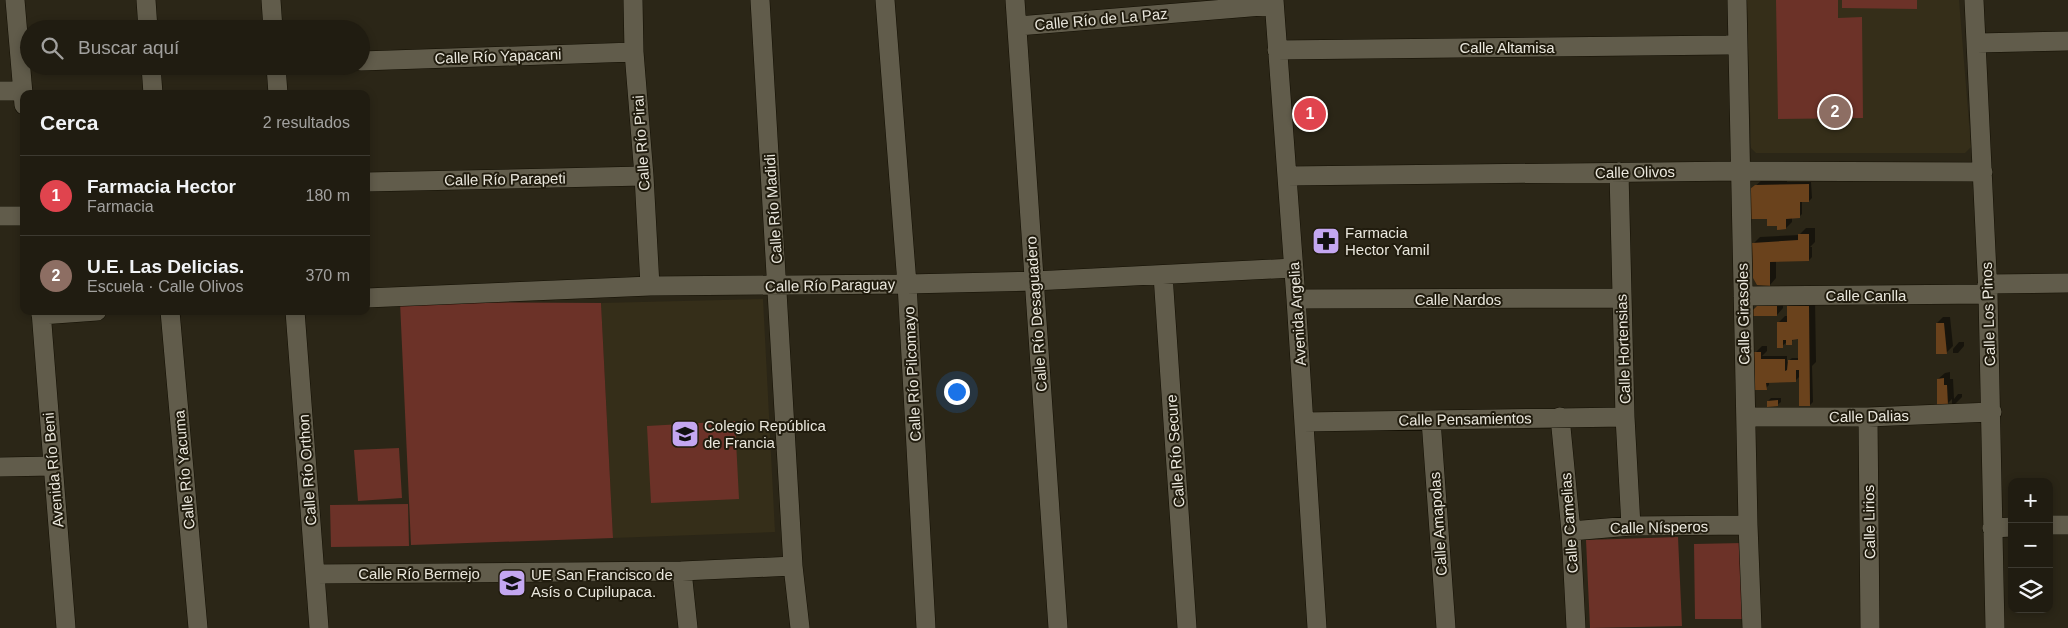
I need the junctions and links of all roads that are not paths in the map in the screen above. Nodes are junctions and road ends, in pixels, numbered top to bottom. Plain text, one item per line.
1 (15, 0) edge
2 (146, 0) edge
3 (271, 0) edge
4 (633, 0) edge
5 (760, 0) edge
6 (885, 0) edge
7 (1015, 0) edge
8 (1737, 0) edge
9 (1974, 0) edge
10 (1274, 3) edge
11 (147, 20) edge
12 (272, 20) edge
13 (1018, 26) junction
14 (2068, 41) edge
15 (1977, 43) junction
16 (1737, 44) junction
17 (1277, 50) junction
18 (634, 52) junction
19 (20, 61) edge
20 (370, 61) edge
21 (21, 75) edge
22 (152, 75) edge
23 (277, 75) edge
24 (22, 90) edge
25 (153, 90) edge
26 (278, 90) edge
27 (0, 91) edge
28 (20, 97) edge
29 (1740, 171) junction
30 (1619, 172) junction
31 (1983, 172) junction
32 (644, 176) junction
33 (1287, 176) junction
34 (370, 182) edge
35 (0, 216) edge
36 (20, 216) edge
37 (1293, 268) junction
38 (1163, 275) junction
39 (1034, 281) junction
40 (2068, 283) edge
41 (907, 284) junction
42 (650, 286) junction
43 (778, 286) junction
44 (1988, 289) junction
45 (1743, 296) junction
46 (370, 298) edge
47 (1621, 298) junction
48 (1296, 299) junction
49 (41, 315) edge
50 (170, 315) edge
51 (295, 315) edge
52 (1992, 412) junction
53 (1560, 417) junction
54 (1746, 417) junction
55 (1868, 417) junction
56 (1625, 418) junction
57 (1430, 420) junction
58 (1304, 422) junction
59 (53, 466) junction
60 (0, 467) edge
61 (1748, 525) junction
62 (2068, 525) edge
63 (1631, 526) junction
64 (2053, 526) edge
65 (2008, 527) edge
66 (1992, 528) junction
67 (1571, 531) junction
68 (793, 566) junction
69 (682, 571) junction
70 (315, 574) junction
71 (66, 628) edge
72 (198, 628) edge
73 (319, 628) edge
74 (688, 628) edge
75 (800, 628) edge
76 (926, 628) edge
77 (1058, 628) edge
78 (1187, 628) edge
79 (1317, 628) edge
80 (1446, 628) edge
81 (1576, 628) edge
82 (1752, 628) edge
83 (1870, 628) edge
84 (1995, 628) edge

1 - 19 street
2 - 11 street
3 - 12 street
4 - 18 street, Calle Río Pirai
5 - 43 street, Calle Río Madidi
6 - 41 street, Calle Río Pilcomayo
7 - 13 street, Calle Río Desaguadero
8 - 16 street, Calle Girasoles
9 - 15 street, Calle Los Pinos
10 - 13 street, Calle Río de La Paz
10 - 17 street, Avenida Argelia
13 - 39 street, Calle Río Desaguadero
14 - 15 street
15 - 31 street, Calle Los Pinos
16 - 17 street, Calle Altamisa
16 - 29 street, Calle Girasoles
17 - 33 street, Avenida Argelia
18 - 20 street, Calle Río Yapacani
18 - 32 street, Calle Río Pirai
21 - 24 street
22 - 25 street
23 - 26 street
27 - 28 street
29 - 30 street, Calle Olivos
29 - 31 street, Calle Olivos
29 - 45 street, Calle Girasoles
30 - 33 street, Calle Olivos
30 - 47 street, Calle Hortensias
31 - 44 street, Calle Los Pinos
32 - 34 street, Calle Río Parapeti
32 - 42 street, Calle Río Pirai
33 - 37 street, Avenida Argelia
35 - 36 street
37 - 38 street, Calle Río Paraguay
37 - 48 street, Avenida Argelia
38 - 39 street, Calle Río Paraguay
38 - 78 street, Calle Río Secure
39 - 41 street, Calle Río Paraguay
39 - 77 street, Calle Río Desaguadero
40 - 44 street, Calle Canlla
41 - 43 street, Calle Río Paraguay
41 - 76 street, Calle Río Pilcomayo
42 - 43 street, Calle Río Paraguay
42 - 46 street, Calle Río Paraguay
43 - 68 street, Calle Río Madidi
44 - 45 street, Calle Canlla
44 - 52 street, Calle Los Pinos
45 - 54 street, Calle Girasoles
47 - 48 street, Calle Nardos
47 - 56 street, Calle Hortensias
48 - 58 street, Avenida Argelia
49 - 59 street, Avenida Río Beni
50 - 72 street, Calle Río Yacuma
51 - 70 street, Calle Río Orthon
52 - 55 street, Calle Dalias
52 - 66 street, Calle Los Pinos
53 - 56 street, Calle Pensamientos
53 - 57 street, Calle Pensamientos
53 - 67 street, Calle Camelias
54 - 55 street, Calle Dalias
54 - 61 street, Calle Girasoles
55 - 83 street, Calle Lirios
56 - 63 street, Calle Hortensias
57 - 58 street, Calle Pensamientos
57 - 80 street, Calle Amapolas
58 - 79 street, Avenida Argelia
59 - 60 street
59 - 71 street, Avenida Río Beni
61 - 63 street, Calle Nísperos
61 - 82 street, Calle Girasoles
62 - 64 street
63 - 67 street, Calle Nísperos
65 - 66 street
66 - 84 street, Calle Los Pinos
67 - 81 street, Calle Camelias
68 - 69 street, Calle Río Bermejo
68 - 75 street, Calle Río Madidi
69 - 70 street, Calle Río Bermejo
69 - 74 street
70 - 73 street, Calle Río Orthon

